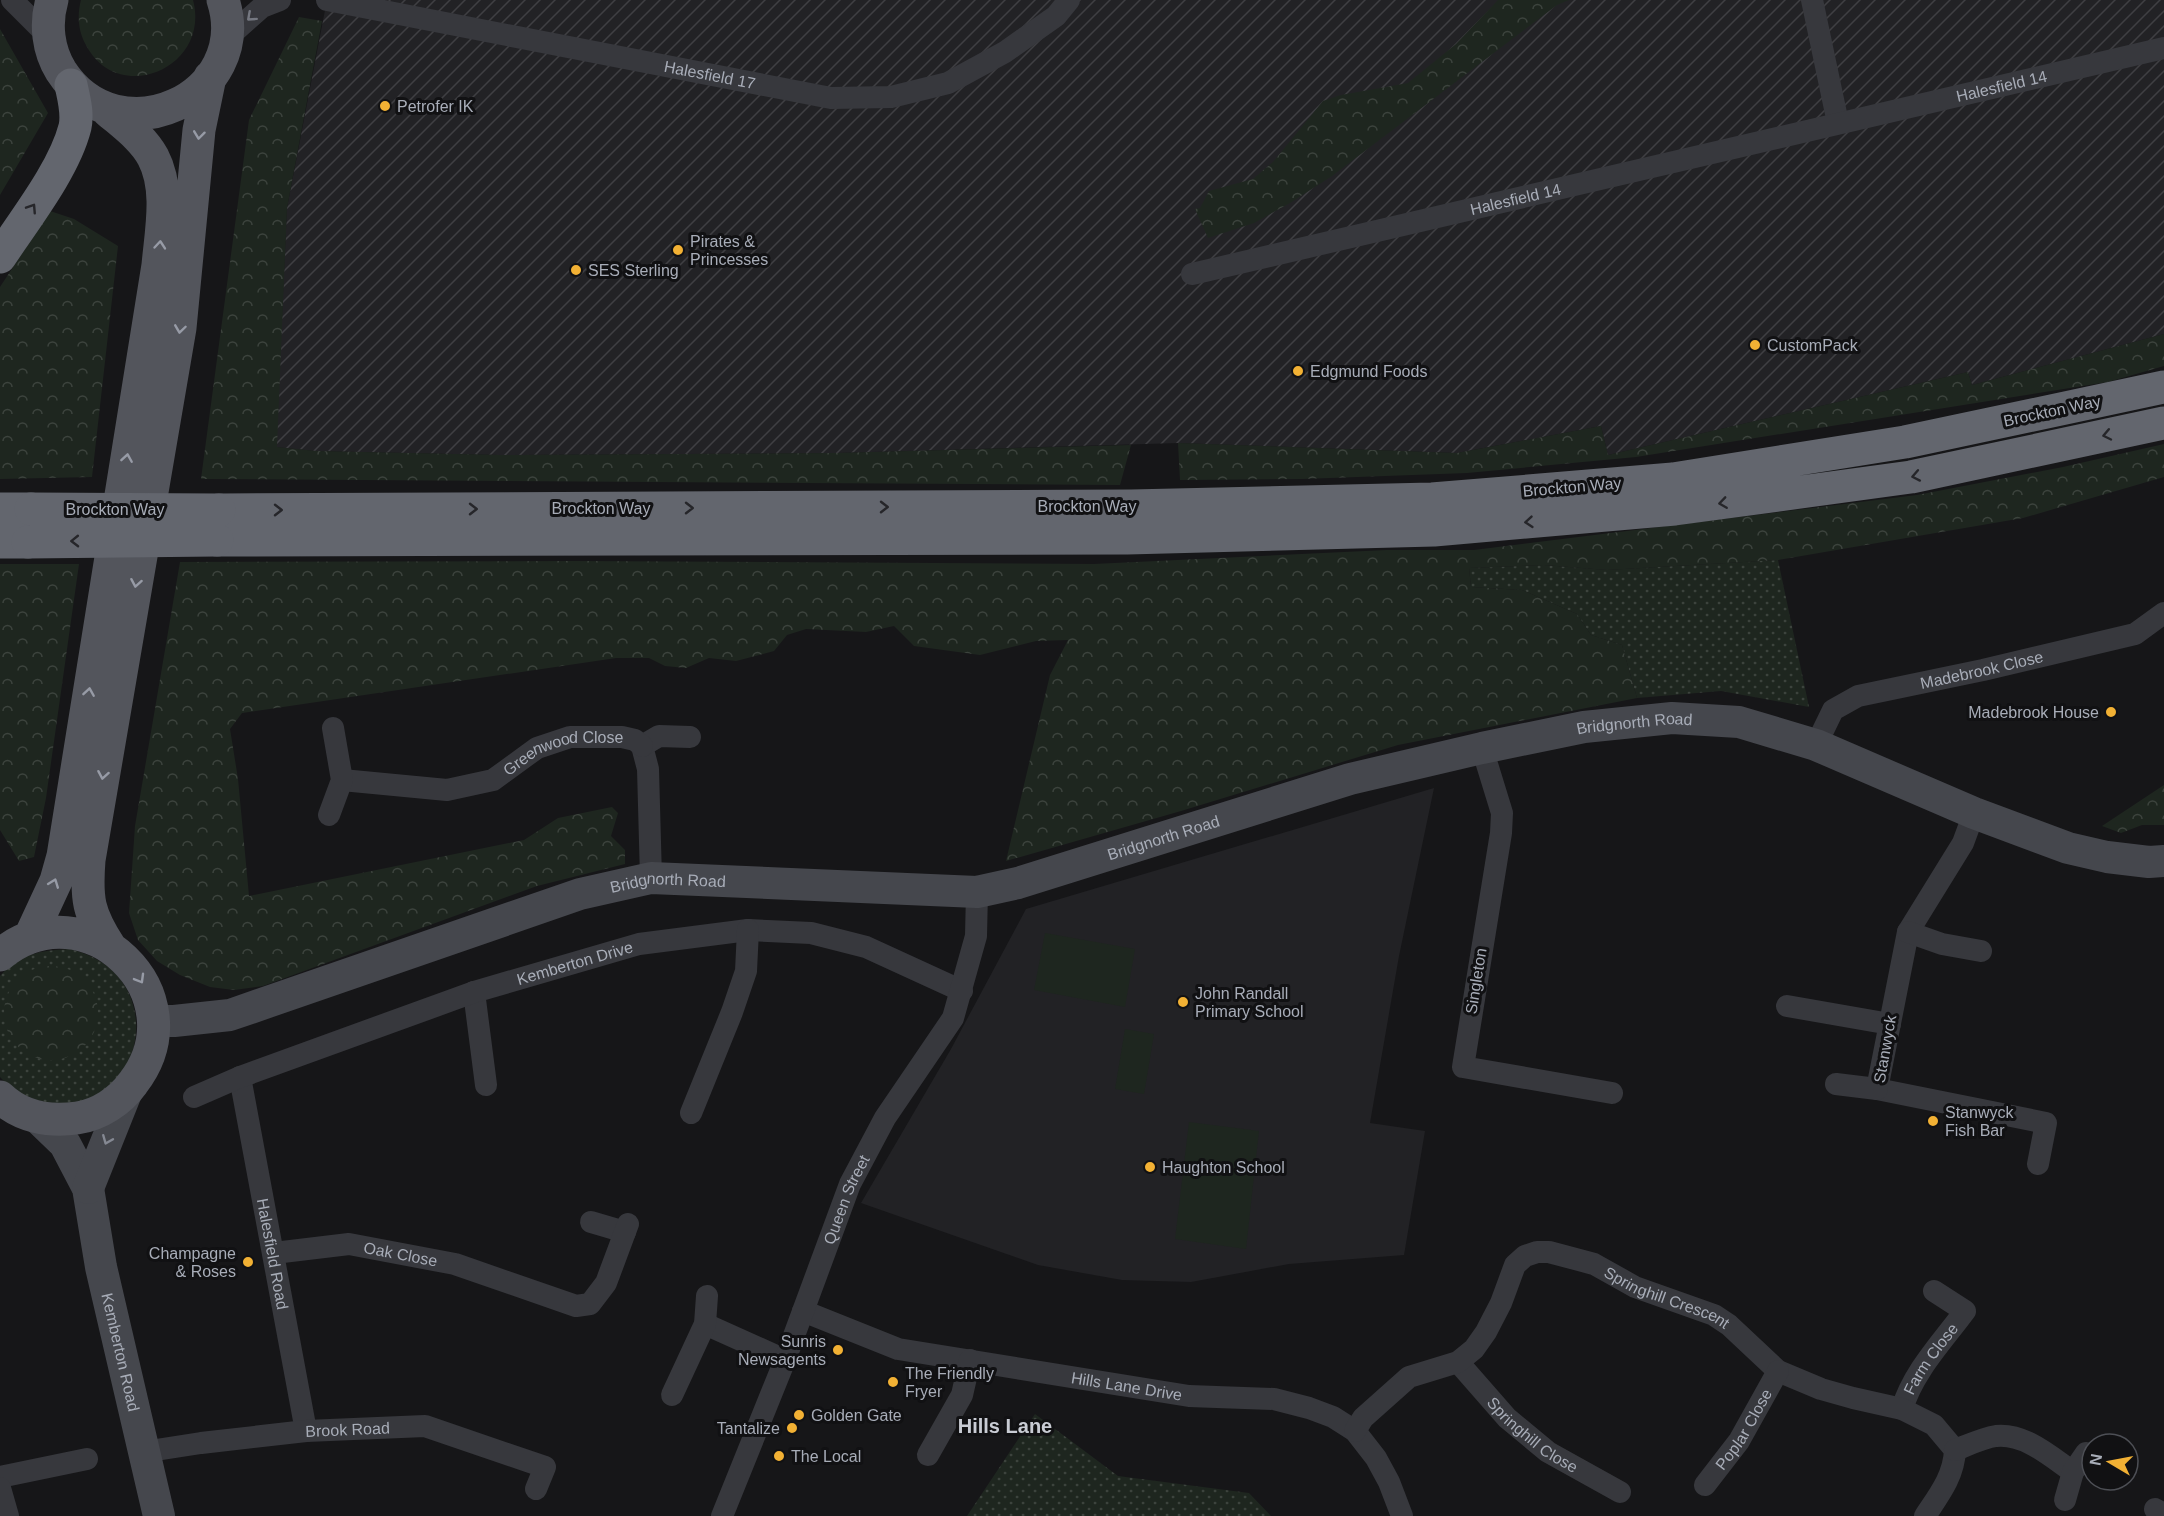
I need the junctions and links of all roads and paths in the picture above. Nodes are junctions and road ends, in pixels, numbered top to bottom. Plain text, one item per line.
1 (12, 0) edge
2 (52, 0) edge
3 (223, 0) edge
4 (280, 0) edge
5 (327, 0) edge
6 (1069, 0) edge
7 (1812, 0) edge
8 (48, 36) junction
9 (226, 39) junction
10 (2164, 48) edge
11 (210, 77) junction
12 (71, 85) junction
13 (107, 110) junction
14 (1838, 123) junction
15 (0, 256) edge
16 (1192, 274) dead end
17 (2164, 387) edge
18 (2164, 423) edge
19 (16, 509) edge
20 (218, 525) junction
21 (14, 542) edge
22 (2164, 613) edge
23 (333, 728) dead end
24 (690, 737) dead end
25 (1816, 745) junction
26 (642, 746) junction
27 (1482, 748) junction
28 (342, 780) junction
29 (1974, 813) junction
30 (329, 815) dead end
31 (2164, 861) edge
32 (651, 878) junction
33 (977, 892) junction
34 (748, 930) junction
35 (1908, 933) junction
36 (30, 937) junction
37 (110, 946) junction
38 (1981, 951) dead end
39 (0, 955) edge
40 (962, 991) junction
41 (474, 992) junction
42 (1787, 1006) dead end
43 (154, 1021) junction
44 (1890, 1024) junction
45 (240, 1077) junction
46 (1836, 1083) dead end
47 (486, 1085) dead end
48 (1877, 1089) junction
49 (126, 1093) junction
50 (1612, 1093) dead end
51 (194, 1097) dead end
52 (2, 1101) edge
53 (692, 1113) dead end
54 (38, 1117) junction
55 (2038, 1164) dead end
56 (87, 1188) junction
57 (591, 1222) dead end
58 (274, 1253) junction
59 (1934, 1291) dead end
60 (707, 1296) dead end
61 (803, 1311) junction
62 (705, 1324) junction
63 (785, 1360) junction
64 (970, 1360) junction
65 (1458, 1362) junction
66 (1778, 1371) junction
67 (672, 1395) dead end
68 (1902, 1409) junction
69 (306, 1431) junction
70 (1355, 1431) junction
71 (1955, 1450) junction
72 (143, 1452) junction
73 (928, 1455) dead end
74 (87, 1459) dead end
75 (2080, 1462) edge
76 (2073, 1472) junction
77 (0, 1477) edge
78 (1705, 1485) dead end
79 (0, 1488) edge
80 (536, 1489) dead end
81 (1620, 1492) dead end
82 (2065, 1500) dead end
83 (8, 1516) edge
84 (159, 1516) edge
85 (722, 1516) edge
86 (1402, 1516) edge
87 (1925, 1516) edge

1 - 8 street
2 - 8 main road
3 - 9 main road
4 -> 9 street
5 - 6 street, Halesfield 17
7 - 14 street
8 - 12 main road
9 - 11 main road
10 - 14 street, Halesfield 14
11 - 13 main road
11 -> 37 main road
12 - 13 main road
15 -> 12 highway
36 -> 13 main road
14 - 16 street, Halesfield 14
20 -> 17 highway, Brockton Way
18 -> 20 highway, Brockton Way
19 - 20 highway, Brockton Way, bridge
20 -> 21 highway, Brockton Way, bridge
22 - 25 street, Madebrook Close
23 - 28 street
24 - 26 street
25 - 27 street, Bridgnorth Road
25 - 29 street, Bridgnorth Road
26 - 28 street, Greenwood Close
26 - 32 street
27 - 33 street, Bridgnorth Road
27 - 50 street, Singleton
28 - 30 street
29 - 31 street, Bridgnorth Road
29 - 35 street, Stanwyck
32 - 33 street, Bridgnorth Road
32 - 43 street, Bridgnorth Road
33 - 40 street, Queen Street
34 - 40 street, Kemberton Drive
34 - 41 street, Kemberton Drive
34 - 53 street
35 - 38 street
35 - 44 street, Stanwyck
36 - 37 main road
36 - 39 main road
37 -> 43 main road
40 - 61 street, Queen Street
41 - 45 street, Kemberton Drive
41 - 47 street
42 - 44 street
43 - 49 main road
44 - 48 street, Stanwyck
45 - 51 street, Kemberton Drive
45 - 58 street, Halesfield Road
46 - 48 street
48 - 55 street, Stanwyck
49 - 54 main road
49 -> 56 street
52 - 54 main road
54 - 56 street, Kemberton Road
56 - 72 street, Kemberton Road
57 - 58 street, Oak Close
58 - 69 street, Halesfield Road
59 - 68 street, Farm Close
60 - 62 street
61 - 63 street, Queen Street
61 - 64 street, Hills Lane Drive
62 - 63 street
62 - 67 street
63 - 85 street, Queen Street
64 - 70 street, Hills Lane Drive
64 - 73 street
65 - 66 street, Springhill Crescent
65 - 70 street, Springhill Crescent
65 - 81 street, Springhill Close
66 - 68 street, Springhill Crescent
66 - 78 street, Poplar Close
68 - 71 street, Springhill Crescent
69 - 72 street, Brook Road
69 - 80 street, Brook Road
70 - 86 street, Hills Lane Drive
71 - 76 street
71 - 87 street
72 - 84 street, Kemberton Road
74 - 77 street
75 - 76 street
76 - 82 street
79 - 83 street

